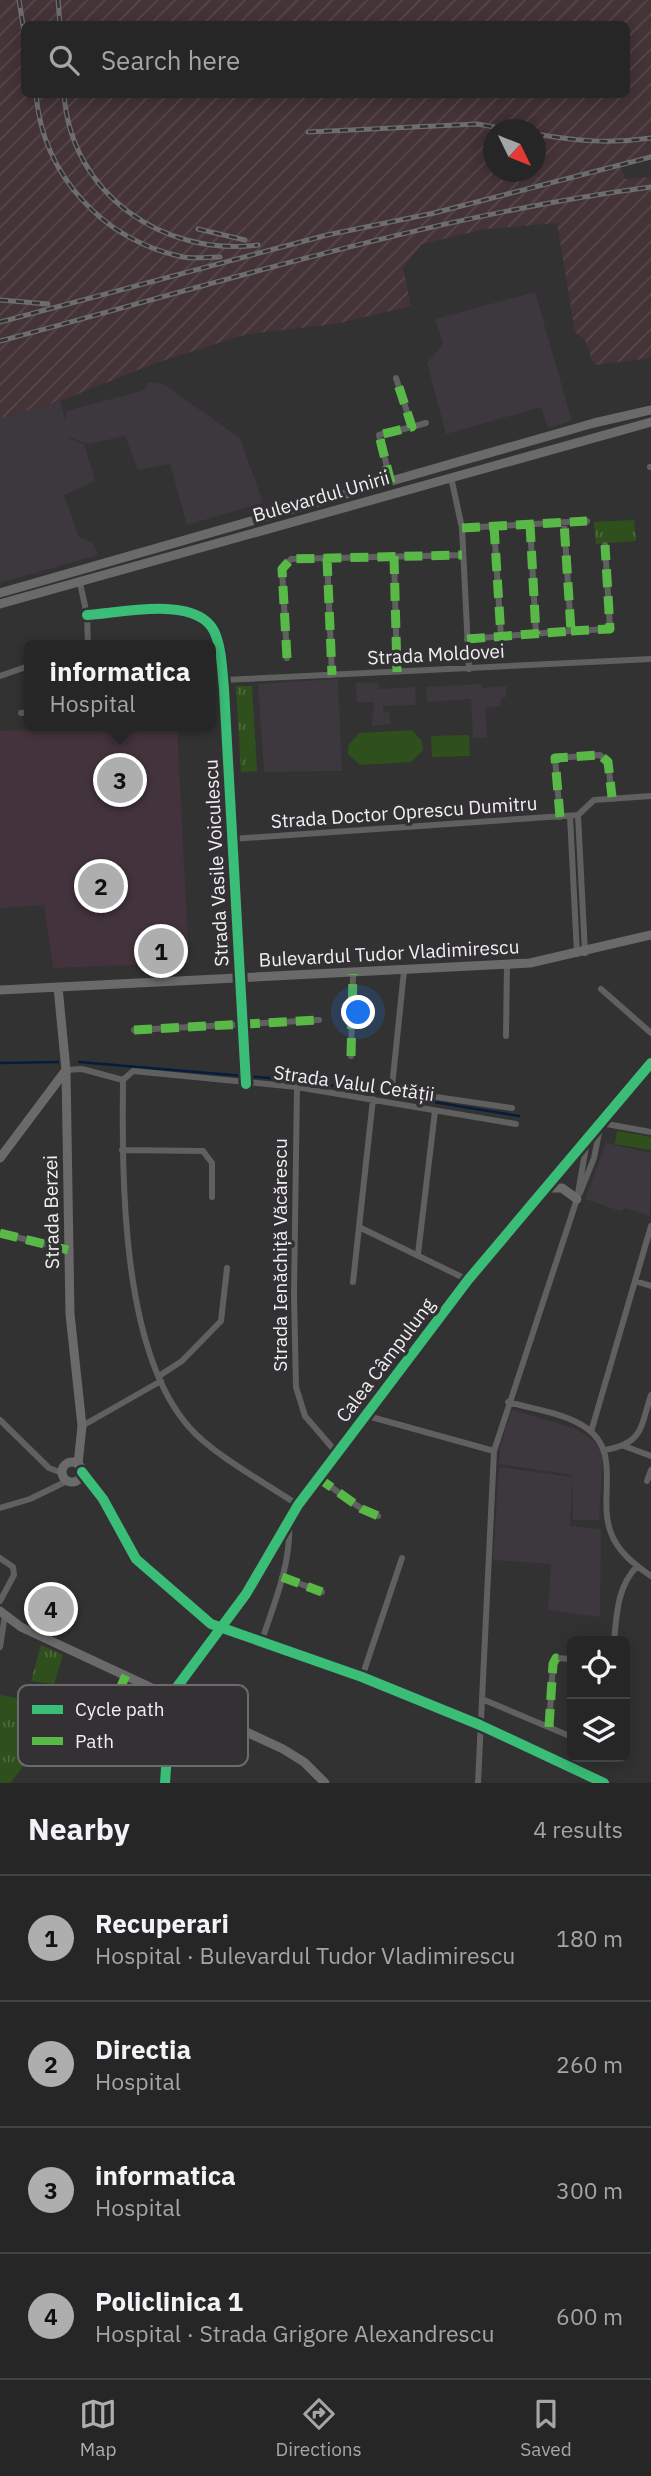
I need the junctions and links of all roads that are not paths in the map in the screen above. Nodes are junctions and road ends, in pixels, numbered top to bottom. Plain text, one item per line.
1 (396, 378) dead end
2 (651, 410) edge
3 (606, 420) junction
4 (651, 422) edge
5 (426, 423) dead end
6 (412, 427) junction
7 (571, 429) junction
8 (609, 431) junction
9 (575, 440) junction
10 (448, 466) junction
11 (451, 477) junction
12 (391, 483) junction
13 (394, 493) junction
14 (587, 521) dead end
15 (564, 522) junction
16 (530, 524) junction
17 (494, 526) junction
18 (462, 528) junction
19 (605, 545) dead end
20 (462, 555) junction
21 (394, 556) junction
22 (327, 558) junction
23 (77, 572) junction
24 (80, 583) junction
25 (0, 593) edge
26 (0, 604) edge
27 (87, 615) junction
28 (571, 631) junction
29 (536, 634) junction
30 (501, 637) junction
31 (467, 639) junction
32 (88, 640) edge
33 (287, 658) dead end
34 (651, 659) edge
35 (24, 668) edge
36 (469, 668) junction
37 (397, 672) junction
38 (332, 675) junction
39 (0, 676) edge
40 (223, 680) junction
41 (21, 713) dead end
42 (24, 713) edge
43 (651, 796) edge
44 (612, 797) junction
45 (574, 815) junction
46 (560, 817) junction
47 (232, 839) junction
48 (651, 935) edge
49 (581, 954) junction
50 (507, 965) junction
51 (404, 971) junction
52 (352, 974) junction
53 (240, 978) junction
54 (58, 986) junction
55 (601, 989) dead end
56 (0, 990) edge
57 (319, 1020) dead end
58 (243, 1025) junction
59 (134, 1030) dead end
60 (651, 1032) edge
61 (506, 1036) dead end
62 (351, 1056) dead end
63 (651, 1063) edge
64 (66, 1070) junction
65 (123, 1080) junction
66 (246, 1084) junction
67 (297, 1087) junction
68 (373, 1099) junction
69 (512, 1108) dead end
70 (435, 1111) junction
71 (601, 1123) junction
72 (516, 1124) dead end
73 (651, 1132) edge
74 (587, 1139) junction
75 (122, 1150) junction
76 (0, 1158) edge
77 (547, 1188) junction
78 (212, 1197) dead end
79 (577, 1199) junction
80 (651, 1226) edge
81 (360, 1228) junction
82 (0, 1233) edge
83 (68, 1250) junction
84 (418, 1254) junction
85 (227, 1268) dead end
86 (468, 1280) junction
87 (353, 1282) dead end
88 (635, 1282) junction
89 (651, 1286) edge
90 (160, 1379) junction
91 (651, 1395) edge
92 (508, 1402) junction
93 (364, 1415) junction
94 (0, 1420) edge
95 (81, 1431) junction
96 (591, 1432) junction
97 (624, 1446) junction
98 (604, 1450) junction
99 (494, 1451) junction
100 (336, 1452) junction
101 (651, 1456) edge
102 (76, 1466) junction
103 (651, 1470) edge
104 (66, 1477) junction
105 (317, 1477) junction
106 (647, 1480) dead end
107 (95, 1489) junction
108 (298, 1505) junction
109 (0, 1508) edge
110 (378, 1516) dead end
111 (289, 1519) junction
112 (0, 1558) edge
113 (402, 1558) dead end
114 (637, 1566) junction
115 (651, 1576) edge
116 (282, 1577) junction
117 (323, 1592) dead end
118 (0, 1601) edge
119 (3, 1613) edge
120 (221, 1630) junction
121 (614, 1636) edge
122 (261, 1643) junction
123 (0, 1647) edge
124 (567, 1659) edge
125 (126, 1675) junction
126 (362, 1678) junction
127 (122, 1685) edge
128 (149, 1685) edge
129 (180, 1685) edge
130 (482, 1699) junction
131 (480, 1725) junction
132 (549, 1727) junction
133 (248, 1732) edge
134 (567, 1735) edge
135 (325, 1783) edge
136 (478, 1783) edge
137 (604, 1783) edge

1 - 6 street
2 - 3 street, Bulevardul Unirii
3 - 7 street, Bulevardul Unirii
3 - 8 street
4 - 8 street, Bulevardul Unirii
5 - 6 street, Bulevardul Unirii
6 - 12 street, Bulevardul Unirii
7 - 9 street
7 - 10 street, Bulevardul Unirii
8 - 9 street, Bulevardul Unirii
9 - 11 street, Bulevardul Unirii
10 - 11 street
10 - 12 street, Bulevardul Unirii
11 - 13 street, Bulevardul Unirii
11 - 18 street
12 - 13 street
12 - 23 street, Bulevardul Unirii
13 - 24 street, Bulevardul Unirii
14 - 15 street
15 - 16 street
15 - 28 street
16 - 17 street
16 - 29 street
17 - 18 street
17 - 30 street
18 - 20 street
19 - 28 street
20 - 21 street
20 - 31 street
21 - 22 street
21 - 37 street
22 - 33 street
22 - 38 street
23 - 24 street
23 - 25 street, Bulevardul Unirii
24 - 26 street, Bulevardul Unirii
24 - 27 street
27 - 32 street
27 - 40 street, Strada Vasile Voiculescu
28 - 29 street
29 - 30 street
30 - 31 street
31 - 36 street
34 - 36 street, Strada Moldovei
35 - 39 street
36 - 37 street, Strada Moldovei
37 - 38 street, Strada Moldovei
38 - 40 street, Strada Moldovei
40 - 47 street, Strada Vasile Voiculescu
41 - 42 street
43 - 44 street
44 - 45 street
44 - 46 street
45 - 46 street, Strada Doctor Oprescu Dumitru
45 - 49 street
46 - 47 street, Strada Doctor Oprescu Dumitru
47 - 53 street, Strada Vasile Voiculescu
48 - 49 street, Bulevardul Tudor Vladimirescu
49 - 50 street, Bulevardul Tudor Vladimirescu
50 - 51 street, Bulevardul Tudor Vladimirescu
50 - 61 street
51 - 52 street, Bulevardul Tudor Vladimirescu
51 - 69 street, Strada Valul Cetății
52 - 53 street, Bulevardul Tudor Vladimirescu
52 - 62 street
53 - 54 street, Bulevardul Tudor Vladimirescu
53 - 58 street, Strada Vasile Voiculescu
54 - 56 street, Bulevardul Tudor Vladimirescu
54 - 64 street, Strada Berzei
55 - 60 street
57 - 58 street
58 - 59 street
58 - 66 street, Strada Vasile Voiculescu
63 - 71 street, Calea Câmpulung
64 - 65 street, Strada Valul Cetății
64 - 76 street
64 - 83 street, Strada Berzei
65 - 66 street, Strada Valul Cetății
65 - 75 street
66 - 67 street, Strada Valul Cetății
67 - 68 street, Strada Valul Cetății
67 - 100 street, Strada Ienăchiță Văcărescu
68 - 70 street, Strada Valul Cetății
68 - 81 street
70 - 72 street, Strada Valul Cetății
70 - 84 street
71 - 73 street
71 - 74 street, Calea Câmpulung
71 - 79 street
74 - 77 street, Calea Câmpulung
74 - 79 street
75 - 78 street
75 - 90 street
77 - 79 street
77 - 86 street, Calea Câmpulung
79 - 92 street
80 - 88 street
81 - 84 street
81 - 87 street
82 - 83 street
83 - 95 street, Strada Berzei
84 - 86 street
85 - 90 street
86 - 93 street, Calea Câmpulung
88 - 89 street
88 - 96 street
90 - 95 street
90 - 108 street
91 - 97 street
92 - 96 street
92 - 99 street
93 - 99 street
93 - 100 street, Calea Câmpulung
94 - 104 street
95 - 102 street, Strada Berzei
96 - 98 street
97 - 98 street
97 - 101 street
98 - 114 street
99 - 130 street
100 - 105 street, Calea Câmpulung
102 - 104 street
102 - 104 street
102 - 107 street
103 - 106 street
104 - 107 street
104 - 109 street
105 - 108 street, Calea Câmpulung
105 - 110 street
107 - 120 street
108 - 111 street, Calea Câmpulung
111 - 116 street, Calea Câmpulung
111 - 120 street, Calea Câmpulung
112 - 118 street
113 - 126 street
114 - 115 street
114 - 121 street
116 - 117 street
116 - 122 street, Calea Câmpulung
119 - 123 street
119 - 125 street
120 - 122 street
120 - 129 street, Calea Câmpulung
122 - 126 street
124 - 132 street
125 - 127 street
125 - 128 street
126 - 131 street
130 - 131 street
130 - 132 street
131 - 136 street
131 - 137 street
132 - 134 street
133 - 135 street

